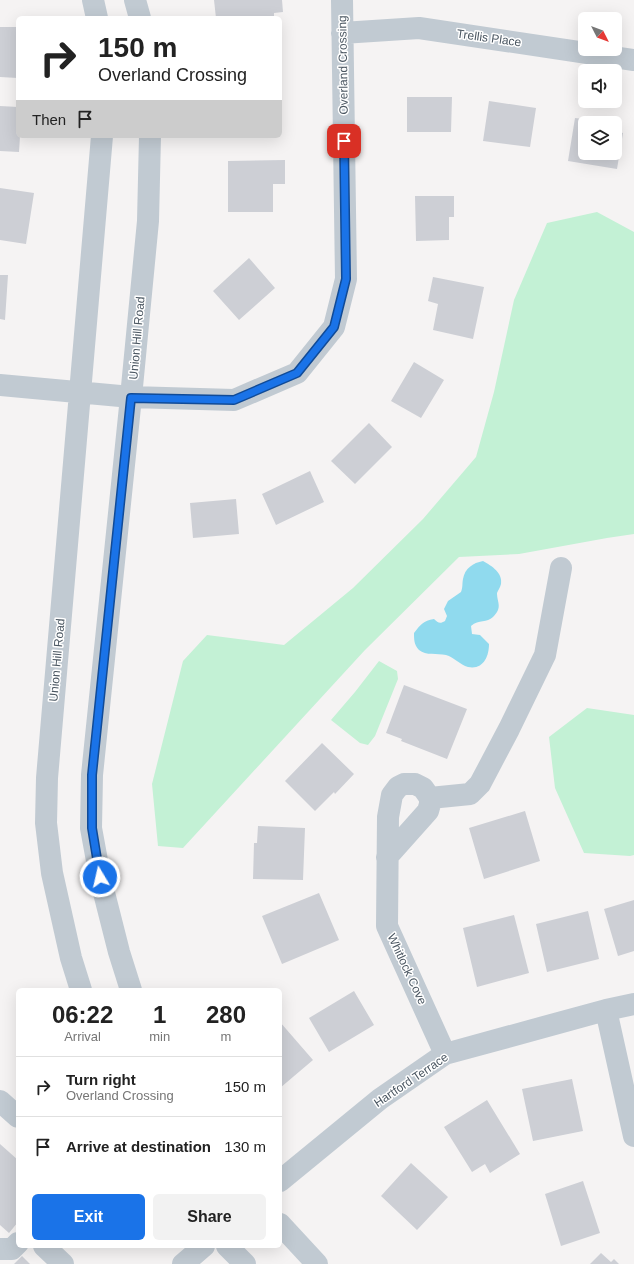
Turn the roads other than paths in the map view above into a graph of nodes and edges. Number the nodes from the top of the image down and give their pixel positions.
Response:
1 (93, 0) edge
2 (135, 0) edge
3 (342, 0) edge
4 (97, 16) edge
5 (139, 16) edge
6 (342, 33) junction
7 (634, 60) edge
8 (102, 138) edge
9 (150, 138) edge
10 (0, 385) edge
11 (80, 392) junction
12 (131, 398) junction
13 (560, 568) dead end
14 (430, 798) junction
15 (387, 857) junction
16 (80, 988) edge
17 (130, 988) edge
18 (634, 1004) edge
19 (606, 1010) junction
20 (445, 1054) junction
21 (0, 1101) edge
22 (16, 1115) edge
23 (634, 1136) edge
24 (282, 1180) edge
25 (282, 1226) edge
26 (16, 1245) edge
27 (46, 1248) edge
28 (202, 1248) edge
29 (229, 1248) edge
30 (0, 1249) edge
31 (63, 1264) edge
32 (183, 1264) edge
33 (245, 1264) edge
34 (317, 1264) edge

1 - 4 street
2 - 5 street
3 - 6 street, Overland Crossing
6 - 7 street, Trellis Place
6 - 12 street, Overland Crossing
8 - 11 street, Union Hill Road
9 - 12 street, Union Hill Road
10 - 11 street, Overland Crossing
11 - 12 street, Overland Crossing
11 - 16 street, Union Hill Road
12 - 17 street, Union Hill Road
13 - 14 street
14 - 15 street
14 - 15 street, Whitlock Cove
15 - 20 street, Whitlock Cove
18 - 19 street, Hartford Terrace
19 - 20 street, Hartford Terrace
19 - 23 street
20 - 24 street, Hartford Terrace
21 - 22 street
25 - 34 street
26 - 30 street
27 - 31 street
28 - 32 street
29 - 33 street

